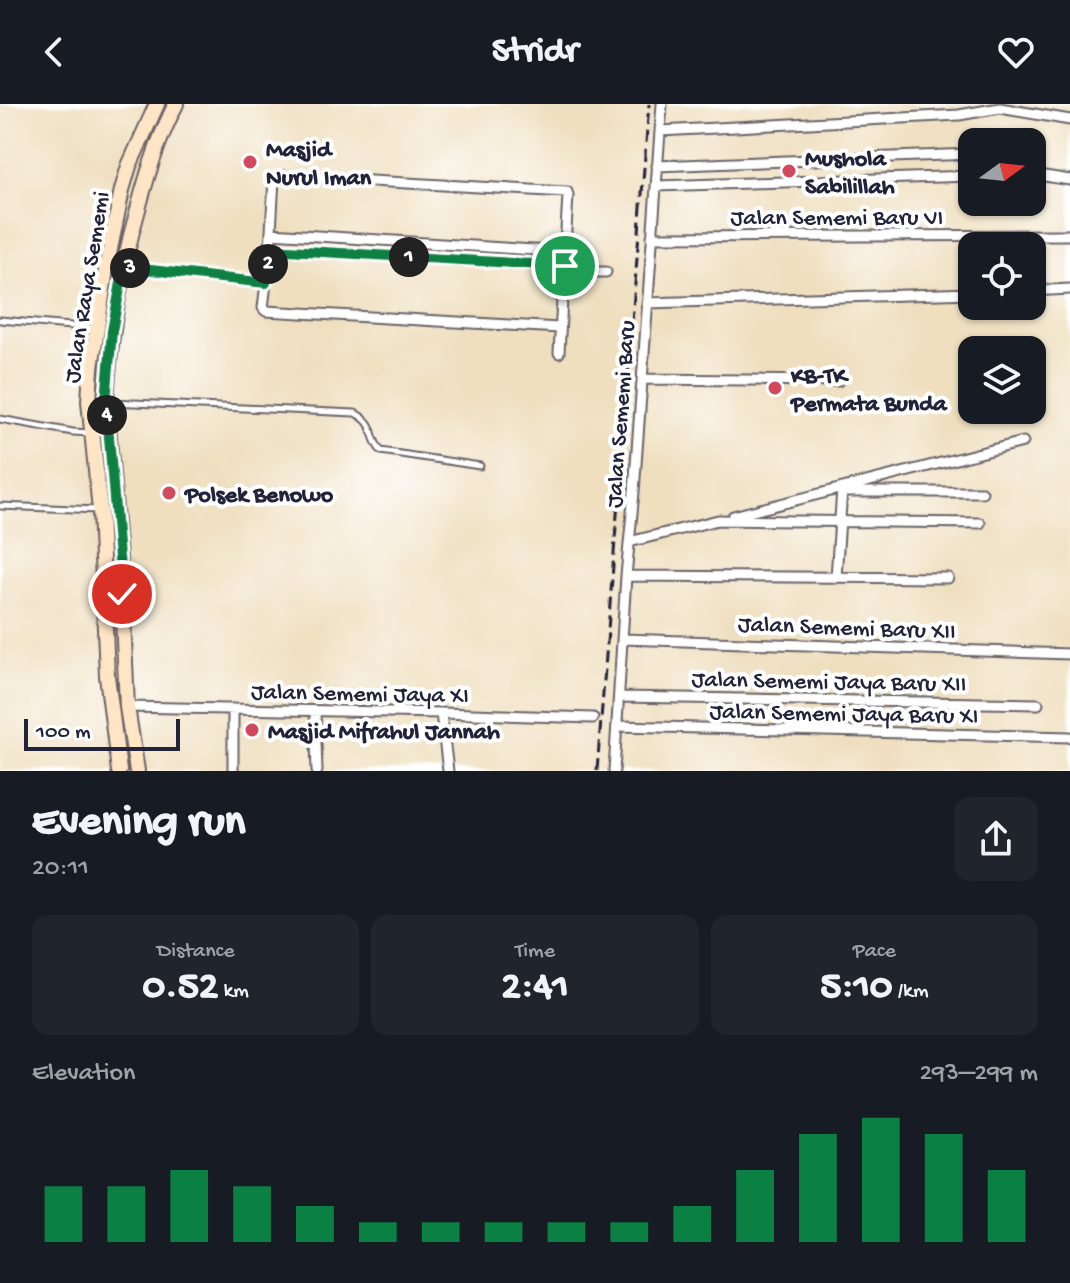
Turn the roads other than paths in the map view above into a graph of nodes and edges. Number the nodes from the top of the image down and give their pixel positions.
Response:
1 (157, 104) edge
2 (176, 104) edge
3 (662, 104) edge
4 (983, 107) edge
5 (1070, 120) edge
6 (660, 131) junction
7 (958, 155) edge
8 (657, 166) junction
9 (958, 176) edge
10 (1046, 176) edge
11 (1070, 180) edge
12 (656, 186) junction
13 (271, 233) junction
14 (1070, 235) edge
15 (652, 237) junction
16 (409, 242) junction
17 (270, 249) junction
18 (565, 252) junction
19 (409, 257) junction
20 (124, 267) junction
21 (564, 269) junction
22 (606, 272) dead end
23 (266, 283) junction
24 (1070, 289) edge
25 (1046, 290) edge
26 (958, 293) edge
27 (647, 303) junction
28 (0, 320) edge
29 (97, 328) junction
30 (560, 328) junction
31 (112, 331) junction
32 (559, 353) dead end
33 (642, 379) junction
34 (838, 381) dead end
35 (89, 401) junction
36 (106, 401) junction
37 (0, 419) edge
38 (91, 434) junction
39 (109, 434) junction
40 (1023, 442) dead end
41 (480, 466) dead end
42 (842, 491) junction
43 (982, 492) dead end
44 (0, 506) edge
45 (100, 510) junction
46 (718, 520) junction
47 (840, 522) junction
48 (980, 523) dead end
49 (629, 542) junction
50 (626, 576) junction
51 (836, 578) junction
52 (948, 578) dead end
53 (623, 639) junction
54 (1070, 654) edge
55 (619, 697) junction
56 (1038, 704) dead end
57 (127, 707) junction
58 (233, 709) junction
59 (315, 711) junction
60 (441, 713) junction
61 (593, 718) dead end
62 (617, 726) junction
63 (1070, 737) edge
64 (119, 771) edge
65 (137, 771) edge
66 (233, 771) edge
67 (317, 771) edge
68 (448, 771) edge
69 (614, 771) edge

1 - 29 main road, Jalan Raya Sememi
2 - 20 main road, Jalan Raya Sememi
3 - 6 street, Jalan Sememi Baru
4 - 5 street
4 - 6 street
6 - 8 street, Jalan Sememi Baru
7 - 8 street
8 - 12 street, Jalan Sememi Baru
9 - 12 street
10 - 11 street
12 - 15 street, Jalan Sememi Baru
13 - 16 street
13 - 17 street
13 - 18 street
14 - 15 street, Jalan Sememi Baru VI
15 - 27 street, Jalan Sememi Baru
16 - 18 street
16 - 19 street
17 - 19 street
17 - 23 street
18 - 21 street
19 - 21 street
20 - 23 street
20 - 31 main road, Jalan Raya Sememi
21 - 22 street
21 - 30 street
23 - 30 street
24 - 25 street
26 - 27 street
27 - 33 street, Jalan Sememi Baru
28 - 29 lane
29 - 31 main road
29 - 35 main road, Jalan Raya Sememi
30 - 32 street
31 - 36 main road, Jalan Raya Sememi
33 - 34 street
33 - 49 street, Jalan Sememi Baru
35 - 36 lane
35 - 38 main road, Jalan Raya Sememi
36 - 39 main road, Jalan Raya Sememi
36 - 41 lane
37 - 38 lane
38 - 39 lane
38 - 45 main road, Jalan Raya Sememi
39 - 57 main road, Jalan Raya Sememi
40 - 42 street
42 - 43 street
42 - 46 street
42 - 47 street
44 - 45 lane
45 - 64 main road, Jalan Raya Sememi
46 - 47 street
46 - 49 street
47 - 48 street
47 - 51 street
49 - 50 street, Jalan Sememi Baru
50 - 51 street
50 - 53 street, Jalan Sememi Baru
51 - 52 street
53 - 54 street, Jalan Sememi Baru XII
53 - 55 street, Jalan Sememi Baru
55 - 56 street, Jalan Sememi Jaya Baru XII
55 - 62 street, Jalan Sememi Baru
57 - 58 street, Jalan Sememi Jaya XI
57 - 65 main road, Jalan Raya Sememi
58 - 59 street, Jalan Sememi Jaya XI
58 - 66 street
59 - 60 street, Jalan Sememi Jaya XI
59 - 67 street
60 - 61 street, Jalan Sememi Jaya XI
60 - 68 street
62 - 63 street, Jalan Sememi Jaya Baru XI
62 - 69 street, Jalan Sememi Baru

